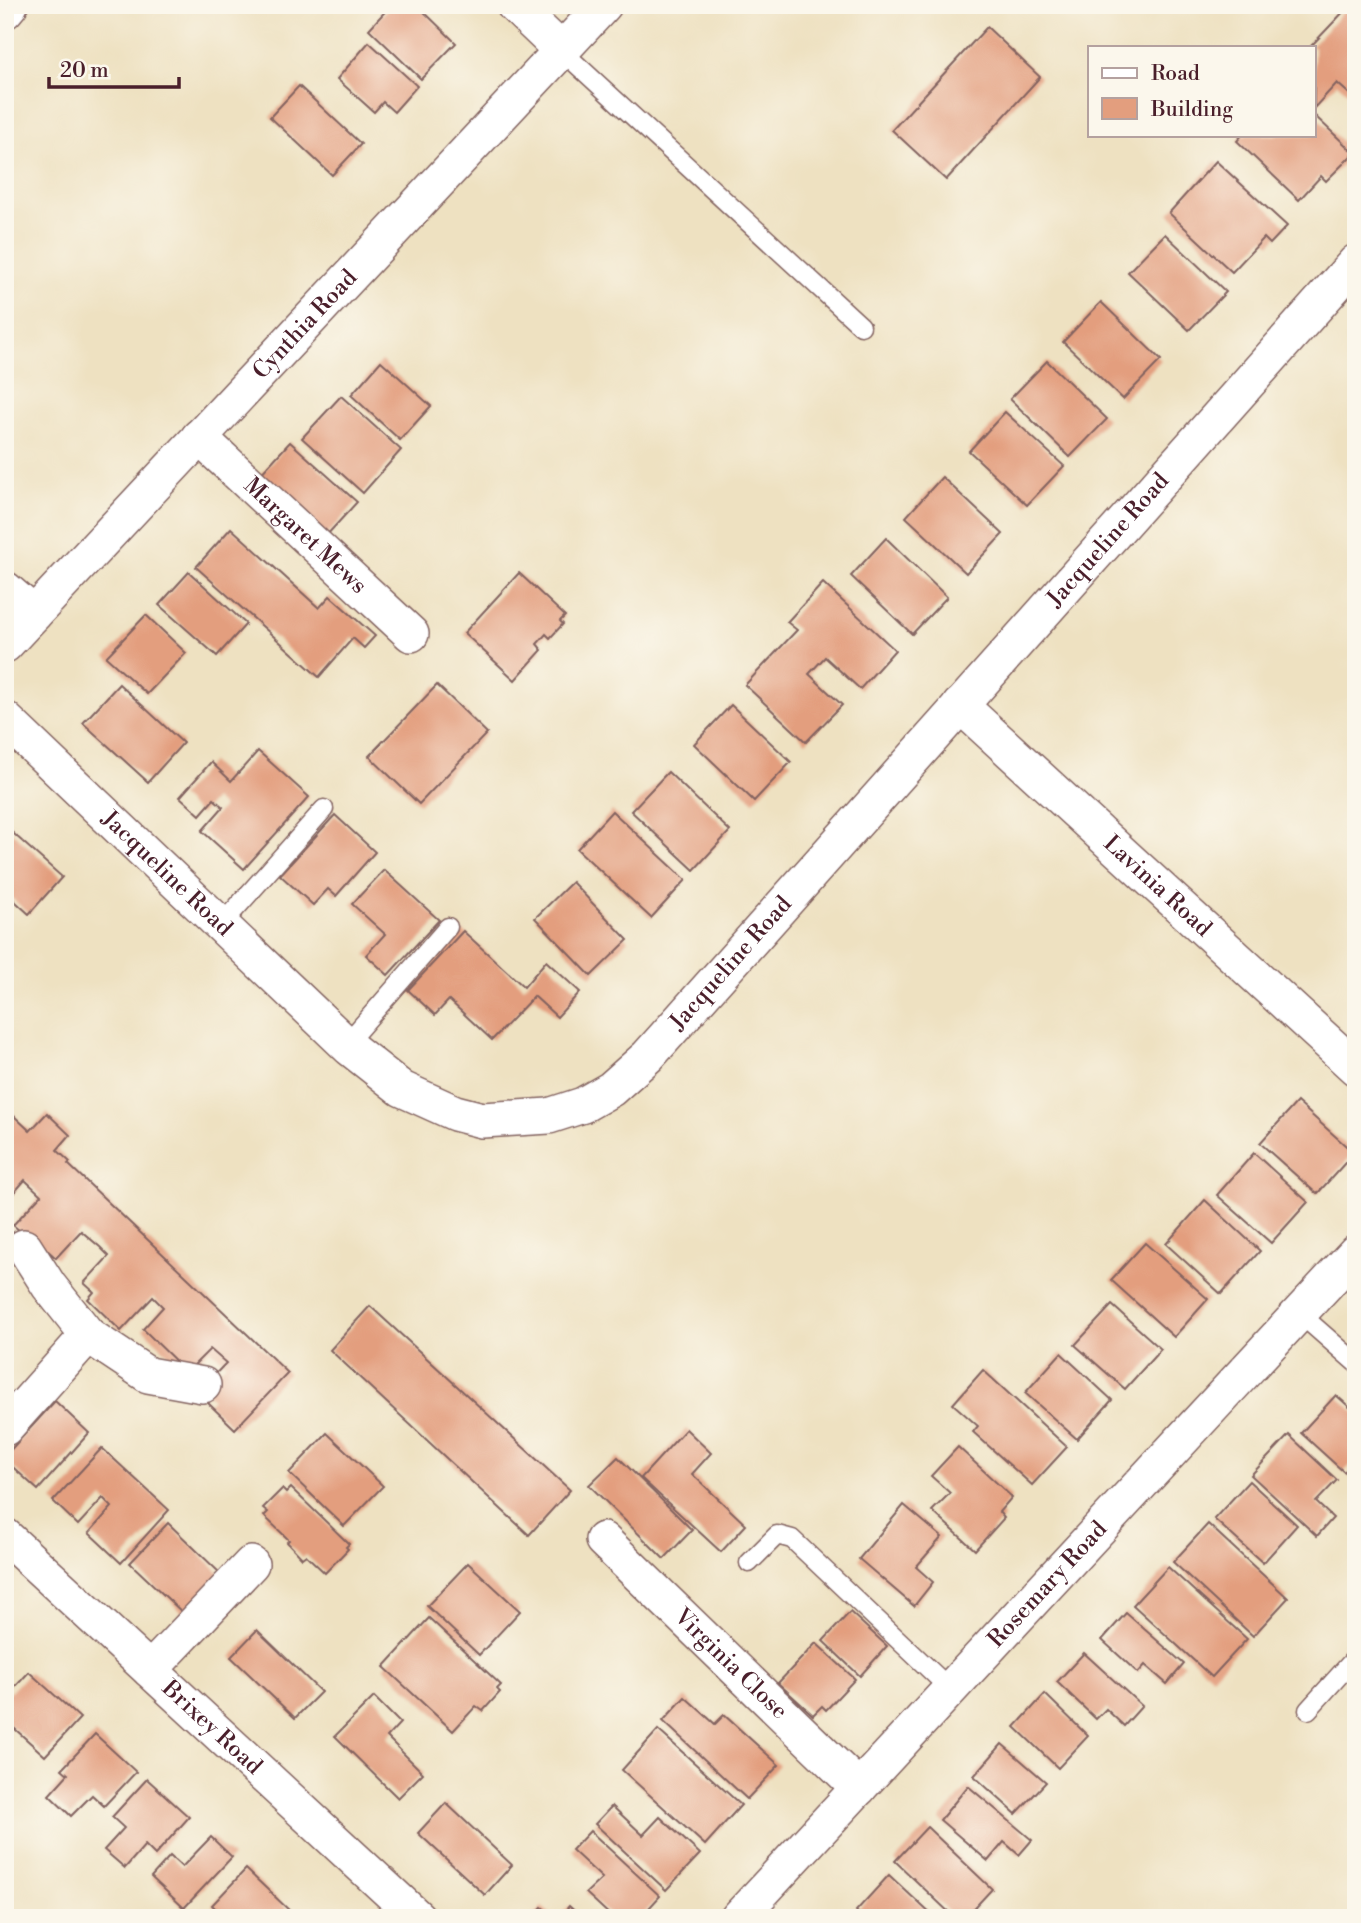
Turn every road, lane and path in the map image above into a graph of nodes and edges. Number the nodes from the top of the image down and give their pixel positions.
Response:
1 (10, 5) edge
2 (514, 5) edge
3 (604, 5) edge
4 (5, 11) edge
5 (562, 51) junction
6 (1356, 262) edge
7 (861, 326) dead end
8 (200, 437) junction
9 (5, 589) edge
10 (34, 614) junction
11 (411, 634) dead end
12 (5, 645) edge
13 (960, 705) junction
14 (5, 719) edge
15 (324, 809) dead end
16 (221, 925) junction
17 (448, 927) dead end
18 (346, 1044) junction
19 (1356, 1068) edge
20 (24, 1247) dead end
21 (1356, 1252) edge
22 (1299, 1312) junction
23 (88, 1335) junction
24 (1356, 1363) edge
25 (204, 1385) dead end
26 (5, 1428) edge
27 (5, 1536) edge
28 (603, 1540) dead end
29 (749, 1563) dead end
30 (251, 1564) dead end
31 (1356, 1657) edge
32 (150, 1670) junction
33 (950, 1689) junction
34 (1308, 1710) dead end
35 (859, 1788) junction
36 (418, 1918) edge
37 (738, 1918) edge

1 - 4 street
2 - 5 street
3 - 5 street, Cynthia Road
5 - 7 lane
5 - 8 street, Cynthia Road
6 - 13 street, Jacqueline Road
8 - 10 street, Cynthia Road
8 - 11 street, Margaret Mews
9 - 10 street
10 - 12 street, Cynthia Road
13 - 18 street, Jacqueline Road
13 - 19 street, Lavinia Road
14 - 16 street, Jacqueline Road
15 - 16 lane
16 - 18 street, Jacqueline Road
17 - 18 lane
20 - 23 street
21 - 22 street, Rosemary Road
22 - 24 lane
22 - 33 street, Rosemary Road
23 - 25 street
23 - 26 street
27 - 32 street, Brixey Road
28 - 35 street, Virginia Close
29 - 33 lane
30 - 32 street
31 - 34 lane
32 - 36 street, Brixey Road
33 - 35 street, Rosemary Road
35 - 37 street, Rosemary Road

